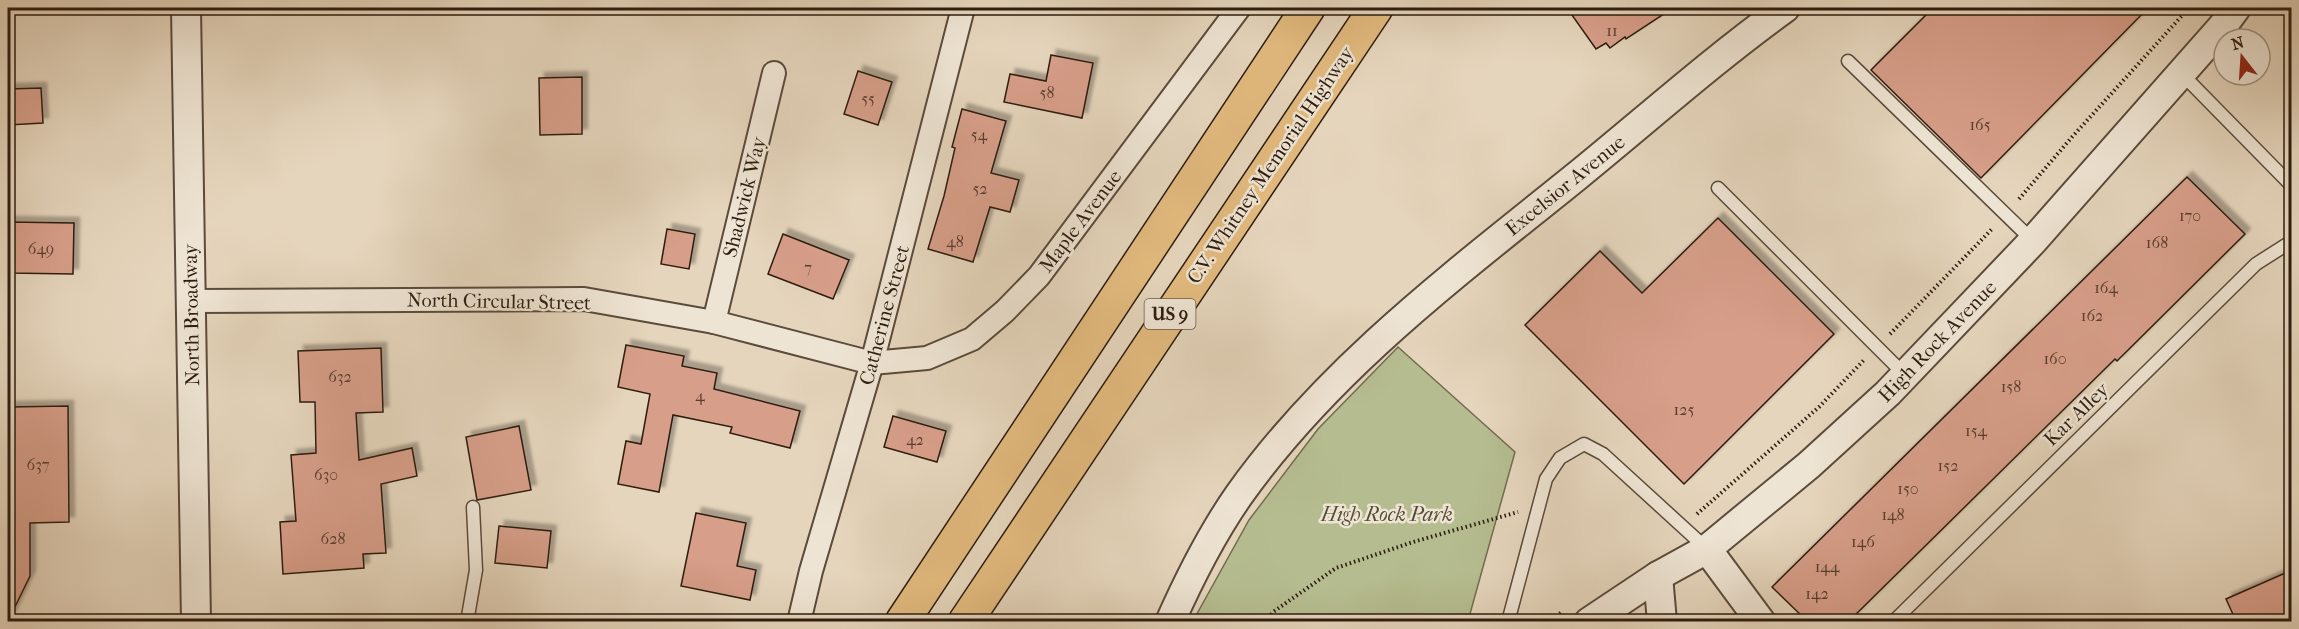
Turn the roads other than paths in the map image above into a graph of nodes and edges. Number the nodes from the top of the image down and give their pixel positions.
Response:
1 (186, 8) edge
2 (963, 8) edge
3 (1239, 8) edge
4 (1308, 8) edge
5 (1376, 8) edge
6 (1785, 8) edge
7 (2236, 8) edge
8 (1848, 61) dead end
9 (2181, 72) junction
10 (774, 73) dead end
11 (2292, 186) edge
12 (1718, 188) dead end
13 (2033, 241) junction
14 (2292, 241) edge
15 (190, 302) junction
16 (714, 322) junction
17 (872, 363) junction
18 (1905, 375) junction
19 (473, 507) dead end
20 (1707, 549) junction
21 (1658, 576) junction
22 (196, 621) edge
23 (466, 621) edge
24 (799, 621) edge
25 (902, 621) edge
26 (965, 621) edge
27 (1170, 621) edge
28 (1508, 621) edge
29 (1589, 621) edge
30 (1662, 621) edge
31 (1761, 621) edge
32 (1893, 621) edge

1 - 15 street, North Broadway
2 - 17 street, Catherine Street
3 - 17 street, Maple Avenue
4 - 25 highway, US 9
5 - 26 highway, C.V. Whitney Memorial Highway / US 9
6 - 27 street, Excelsior Avenue
7 - 9 street, High Rock Avenue
8 - 13 lane
9 - 11 lane
9 - 13 street, High Rock Avenue
10 - 16 street, Shadwick Way
12 - 18 lane
13 - 18 street, High Rock Avenue
14 - 32 lane, Kar Alley
15 - 16 street, North Circular Street
15 - 22 street, North Broadway
16 - 17 street, North Circular Street
17 - 24 street, Catherine Street
18 - 20 street, High Rock Avenue
19 - 23 lane
20 - 21 street, High Rock Avenue
20 - 28 lane
20 - 31 street
21 - 29 street, High Rock Avenue
21 - 30 street

